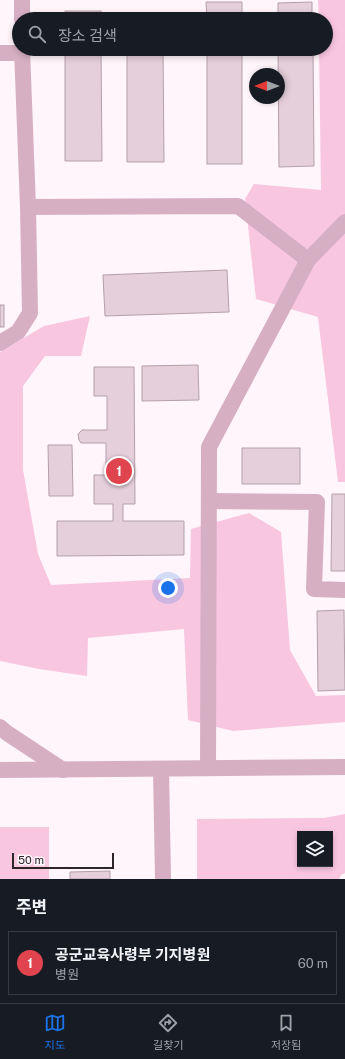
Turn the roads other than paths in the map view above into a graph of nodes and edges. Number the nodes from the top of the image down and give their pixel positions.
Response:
1 (22, 0) edge
2 (22, 12) edge
3 (12, 52) edge
4 (0, 53) edge
5 (22, 56) edge
6 (28, 207) junction
7 (345, 222) edge
8 (308, 260) junction
9 (0, 343) edge
10 (209, 501) junction
11 (345, 590) edge
12 (0, 727) edge
13 (345, 766) edge
14 (208, 768) junction
15 (161, 769) junction
16 (0, 770) edge
17 (63, 770) junction
18 (163, 879) edge

1 - 2 lane
3 - 4 lane
5 - 6 lane
6 - 8 lane
6 - 9 lane
7 - 8 lane
8 - 10 lane
10 - 11 lane
10 - 14 lane
12 - 17 lane
13 - 14 lane
14 - 15 lane
15 - 17 lane
15 - 18 lane
16 - 17 lane

